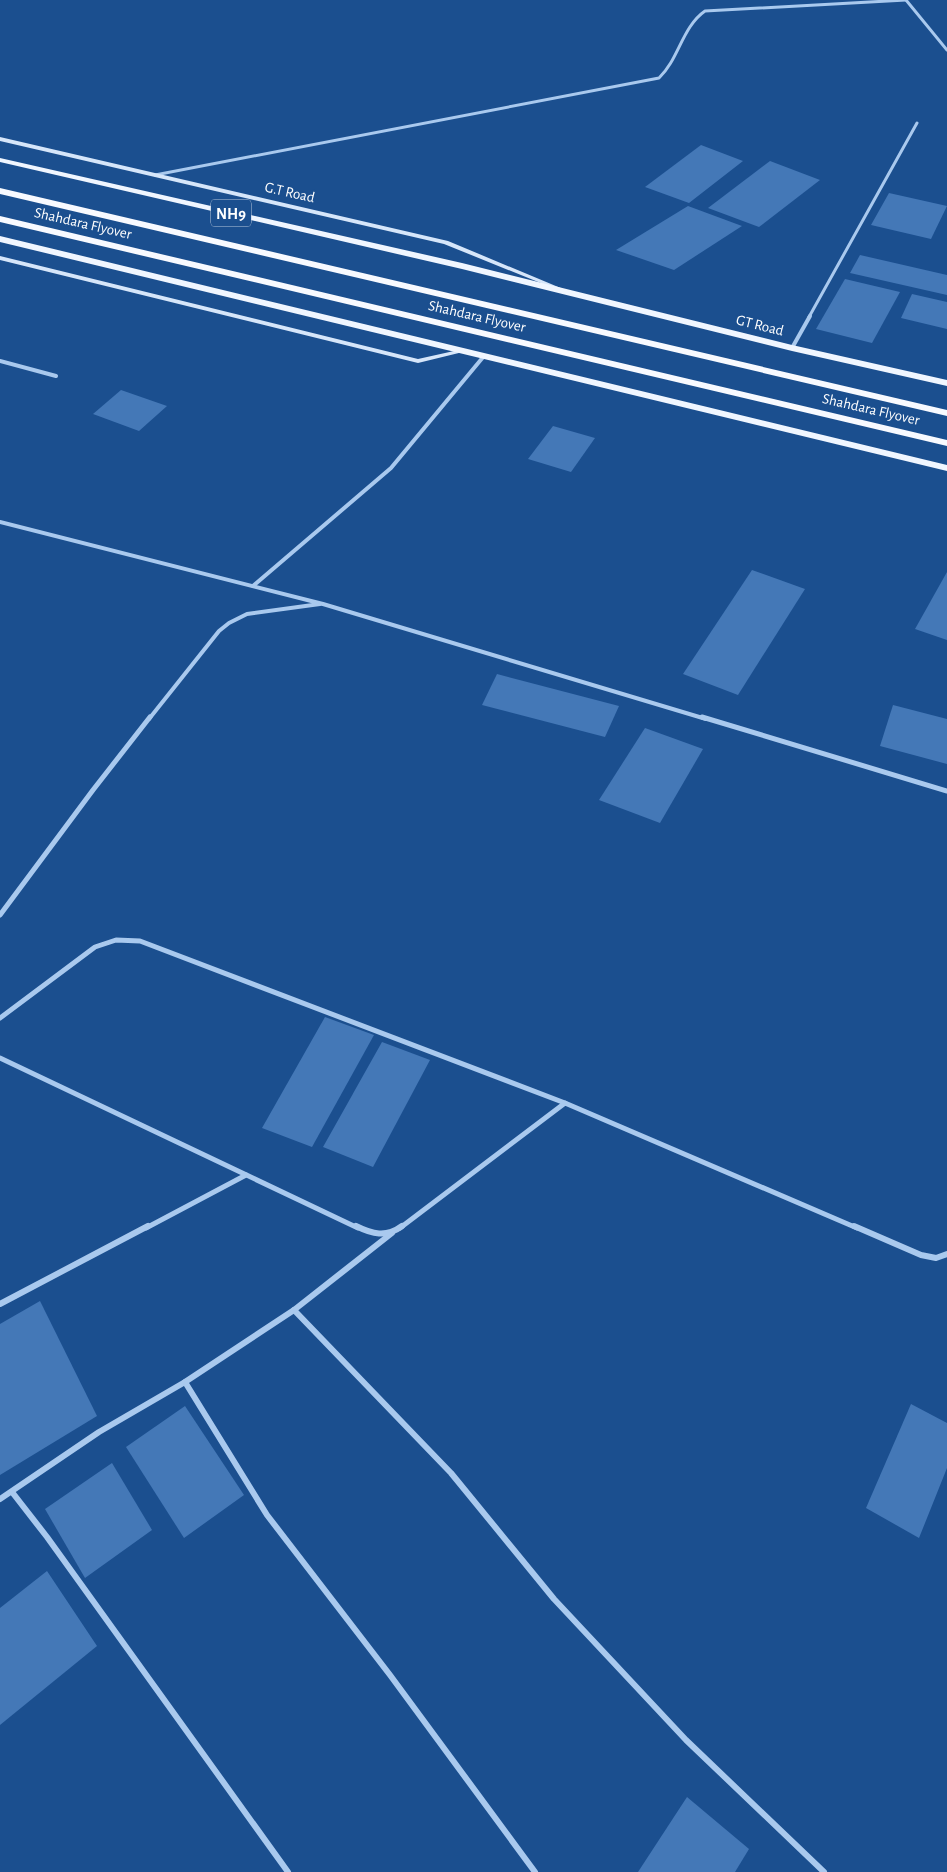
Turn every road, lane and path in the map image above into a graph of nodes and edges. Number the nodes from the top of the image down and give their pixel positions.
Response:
1 (906, 0) edge
2 (947, 50) edge
3 (917, 122) dead end
4 (0, 139) edge
5 (0, 160) edge
6 (155, 176) junction
7 (0, 191) edge
8 (0, 218) edge
9 (0, 239) edge
10 (0, 258) edge
11 (567, 292) junction
12 (792, 348) junction
13 (463, 351) junction
14 (484, 356) junction
15 (0, 361) edge
16 (56, 376) dead end
17 (947, 383) edge
18 (947, 413) edge
19 (947, 442) edge
20 (947, 468) edge
21 (0, 522) edge
22 (253, 586) junction
23 (322, 604) junction
24 (947, 791) edge
25 (0, 915) edge
26 (0, 1018) edge
27 (0, 1058) edge
28 (565, 1103) junction
29 (246, 1175) junction
30 (397, 1230) junction
31 (947, 1254) edge
32 (0, 1304) edge
33 (294, 1310) junction
34 (186, 1382) junction
35 (12, 1492) junction
36 (0, 1499) edge
37 (288, 1872) edge
38 (535, 1872) edge
39 (824, 1872) edge

1 - 2 street
1 - 6 street
3 - 12 street
4 - 6 main road, G.T Road
5 - 11 main road, NH9
6 - 11 main road, G.T Road
7 - 18 highway, Shahdara Flyover
8 - 19 highway, Shahdara Flyover
9 - 13 main road, Shahdara Flyover
10 - 13 main road
11 - 12 main road, GT Road
12 - 17 main road, GT Road
13 - 14 main road, Shahdara Flyover
14 - 20 main road, Shahdara Flyover
14 - 22 street
15 - 16 street
21 - 22 street
22 - 23 street
23 - 24 street
23 - 25 street
26 - 28 street
27 - 29 street
28 - 30 street
28 - 31 street
29 - 30 street
29 - 32 street
30 - 33 street
33 - 34 street
33 - 39 street
34 - 35 street
34 - 38 street
35 - 36 street
35 - 37 street

